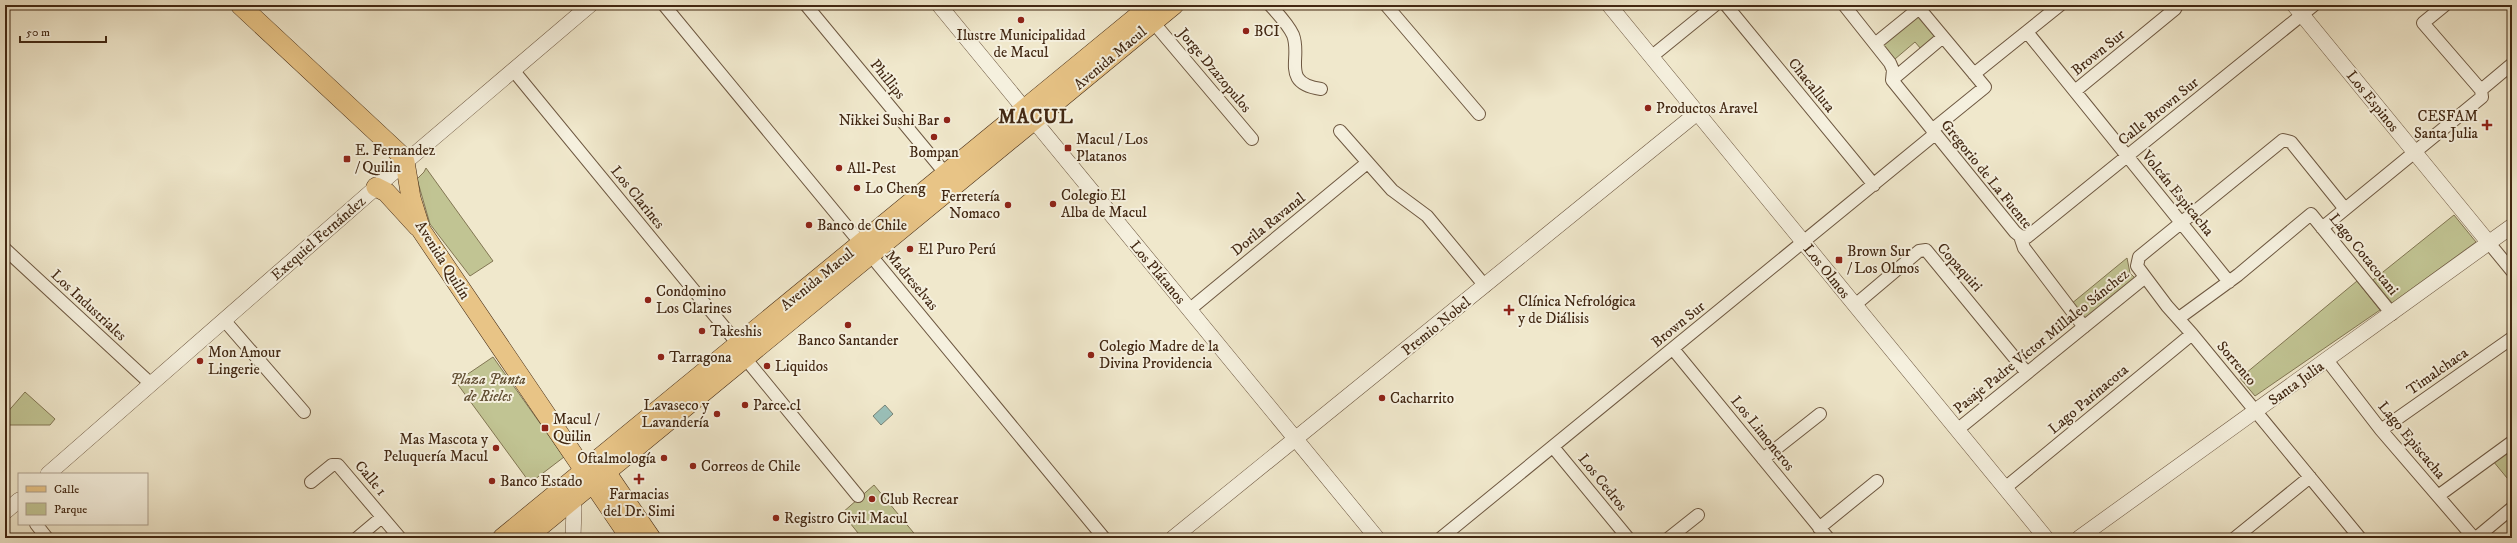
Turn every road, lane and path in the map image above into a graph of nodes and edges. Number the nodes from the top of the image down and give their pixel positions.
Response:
1 (240, 5) edge
2 (590, 5) edge
3 (664, 5) edge
4 (806, 5) edge
5 (939, 5) edge
6 (1174, 5) edge
7 (1270, 5) edge
8 (1386, 5) edge
9 (1609, 5) edge
10 (1715, 5) edge
11 (1726, 5) edge
12 (1844, 5) edge
13 (2060, 5) edge
14 (2177, 5) edge
15 (2445, 5) edge
16 (1921, 7) edge
17 (2303, 8) edge
18 (1152, 13) edge
19 (2027, 32) junction
20 (1943, 37) junction
21 (1875, 44) junction
22 (1651, 57) junction
23 (2512, 64) edge
24 (513, 70) junction
25 (1974, 74) junction
26 (1892, 80) junction
27 (1321, 89) dead end
28 (2480, 90) junction
29 (2075, 91) junction
30 (1697, 113) junction
31 (1479, 114) dead end
32 (1028, 115) junction
33 (1340, 131) dead end
34 (1933, 132) junction
35 (1252, 139) dead end
36 (2286, 139) joint
37 (2415, 152) junction
38 (2128, 157) junction
39 (405, 162) junction
40 (1367, 163) junction
41 (945, 174) junction
42 (1874, 185) junction
43 (376, 187) junction
44 (2345, 209) junction
45 (2181, 223) junction
46 (2512, 226) edge
47 (2322, 228) junction
48 (421, 230) junction
49 (2020, 236) junction
50 (1804, 243) junction
51 (2489, 243) junction
52 (5, 249) edge
53 (865, 249) junction
54 (2137, 263) joint
55 (2512, 271) edge
56 (2144, 278) junction
57 (2229, 282) junction
58 (1485, 286) junction
59 (1855, 305) junction
60 (1189, 310) junction
61 (2392, 314) junction
62 (2179, 318) junction
63 (224, 320) junction
64 (2084, 327) junction
65 (2192, 334) junction
66 (2512, 338) edge
67 (1673, 349) junction
68 (742, 351) junction
69 (2327, 360) junction
70 (2027, 373) junction
71 (151, 384) junction
72 (2257, 411) junction
73 (304, 412) dead end
74 (1820, 414) dead end
75 (1958, 430) junction
76 (2381, 430) junction
77 (1295, 439) junction
78 (2512, 442) edge
79 (1553, 447) junction
80 (1763, 459) junction
81 (49, 473) edge
82 (594, 475) junction
83 (2310, 477) junction
84 (1877, 480) dead end
85 (311, 482) dead end
86 (2005, 488) junction
87 (570, 491) junction
88 (858, 496) dead end
89 (2438, 496) junction
90 (18, 502) edge
91 (2512, 508) edge
92 (5, 512) edge
93 (1698, 515) dead end
94 (382, 517) junction
95 (37, 525) edge
96 (1819, 528) junction
97 (2358, 537) edge
98 (47, 538) edge
99 (357, 538) edge
100 (400, 538) edge
101 (502, 538) edge
102 (526, 538) edge
103 (573, 538) edge
104 (630, 538) edge
105 (651, 538) edge
106 (1104, 538) edge
107 (1174, 538) edge
108 (1377, 538) edge
109 (1440, 538) edge
110 (1628, 538) edge
111 (1670, 538) edge
112 (1828, 538) edge
113 (2046, 538) edge
114 (2079, 538) edge
115 (2235, 538) edge
116 (2475, 538) edge

1 - 39 main road
2 - 24 street, Exequiel Fernández
3 - 53 street, Madreselvas
4 - 41 street, Phillips
5 - 32 street, Los Plátanos
6 - 18 main road, Avenida Macul
7 - 27 street
8 - 31 street
9 - 22 street, Los Olmos
10 - 22 street
11 - 42 street, Chacalluta
12 - 21 street, Gregorio de La Fuente
13 - 19 street
14 - 29 street, Brown Sur
15 - 28 street
16 - 20 street
16 - 21 street
17 - 37 street, Los Espinos
17 - 38 street, Calle Brown Sur
18 - 32 main road, Avenida Macul
18 - 35 street, Jorge Dzazopulos
19 - 25 street
19 - 29 street, Volcán Espicacha
20 - 25 street
20 - 26 street
21 - 26 street, Gregorio de La Fuente
22 - 30 street, Los Olmos
23 - 28 street
24 - 39 street, Exequiel Fernández
24 - 68 street, Los Clarines
25 - 34 street, Brown Sur
26 - 34 street, Gregorio de La Fuente
28 - 37 street
29 - 38 street, Volcán Espicacha
30 - 50 street, Los Olmos
30 - 58 street, Premio Nobel
32 - 41 main road, Avenida Macul
32 - 53 main road, Avenida Macul
32 - 60 street, Los Plátanos
33 - 40 street
34 - 42 street, Brown Sur
34 - 49 street, Gregorio de La Fuente
36 - 44 street, Lago Cotacotani
36 - 45 street, Pasaje Padre Víctor Millaleo Sánchez
37 - 44 street
37 - 51 street, Los Espinos
38 - 45 street, Volcán Espicacha
38 - 49 street, Calle Brown Sur
39 - 43 street, Exequiel Fernández
39 - 48 main road, Avenida Quilín
40 - 58 street
40 - 60 street, Dorila Ravanal
41 - 53 main road, Avenida Macul
42 - 50 street, Brown Sur
43 - 48 main road
43 - 63 street, Exequiel Fernández
44 - 47 street
45 - 54 street, Pasaje Padre Víctor Millaleo Sánchez
45 - 57 street, Volcán Espicacha
46 - 51 street, Santa Julia
47 - 57 street, Lago Cotacotani
47 - 61 street, Lago Cotacotani
48 - 82 main road, Avenida Quilín
49 - 64 street, Gregorio de La Fuente
50 - 59 street, Los Olmos
50 - 67 street, Brown Sur
51 - 55 street, Los Espinos
51 - 61 street, Santa Julia
52 - 71 street, Los Industriales
53 - 68 main road, Avenida Macul
53 - 106 street, Madreselvas
54 - 56 street, Sorrento
56 - 62 street, Sorrento
56 - 64 street, Pasaje Padre Víctor Millaleo Sánchez
57 - 62 street
58 - 77 street, Premio Nobel
59 - 70 street, Copaquiri
59 - 75 street, Los Olmos
60 - 77 street, Los Plátanos
61 - 69 street, Santa Julia
62 - 65 street, Sorrento
63 - 71 street, Exequiel Fernández
63 - 73 street
64 - 70 street, Pasaje Padre Víctor Millaleo Sánchez
65 - 72 street, Sorrento
65 - 86 street, Lago Parinacota
66 - 76 street, Timalchaca
67 - 79 street, Brown Sur
67 - 80 street, Los Limoneros
68 - 82 main road, Avenida Macul
68 - 88 street, Los Clarines
69 - 72 street, Santa Julia
69 - 76 street, Lago Episcacha
70 - 75 street, Pasaje Padre Víctor Millaleo Sánchez
71 - 81 street, Exequiel Fernández
72 - 83 street, Sorrento
72 - 114 street, Santa Julia
74 - 80 street
75 - 86 street, Los Olmos
76 - 89 street, Lago Episcacha
77 - 107 street, Premio Nobel
77 - 108 street, Los Plátanos
78 - 89 street
79 - 109 street, Brown Sur
79 - 110 street, Los Cedros
80 - 96 street, Los Limoneros
82 - 87 main road, Avenida Macul
82 - 104 main road, Avenida Quilín
82 - 105 main road, Avenida Quilín
83 - 97 street, Sorrento
83 - 115 street
84 - 96 street
85 - 94 street, Calle 1
86 - 113 street, Los Olmos
87 - 101 main road, Avenida Macul
87 - 102 main road, Avenida Macul
87 - 103 street
89 - 116 street, Lago Episcacha
90 - 92 street
91 - 116 street
93 - 111 street
94 - 99 street
94 - 100 street, Calle 1
95 - 98 street
96 - 112 street, Los Limoneros

